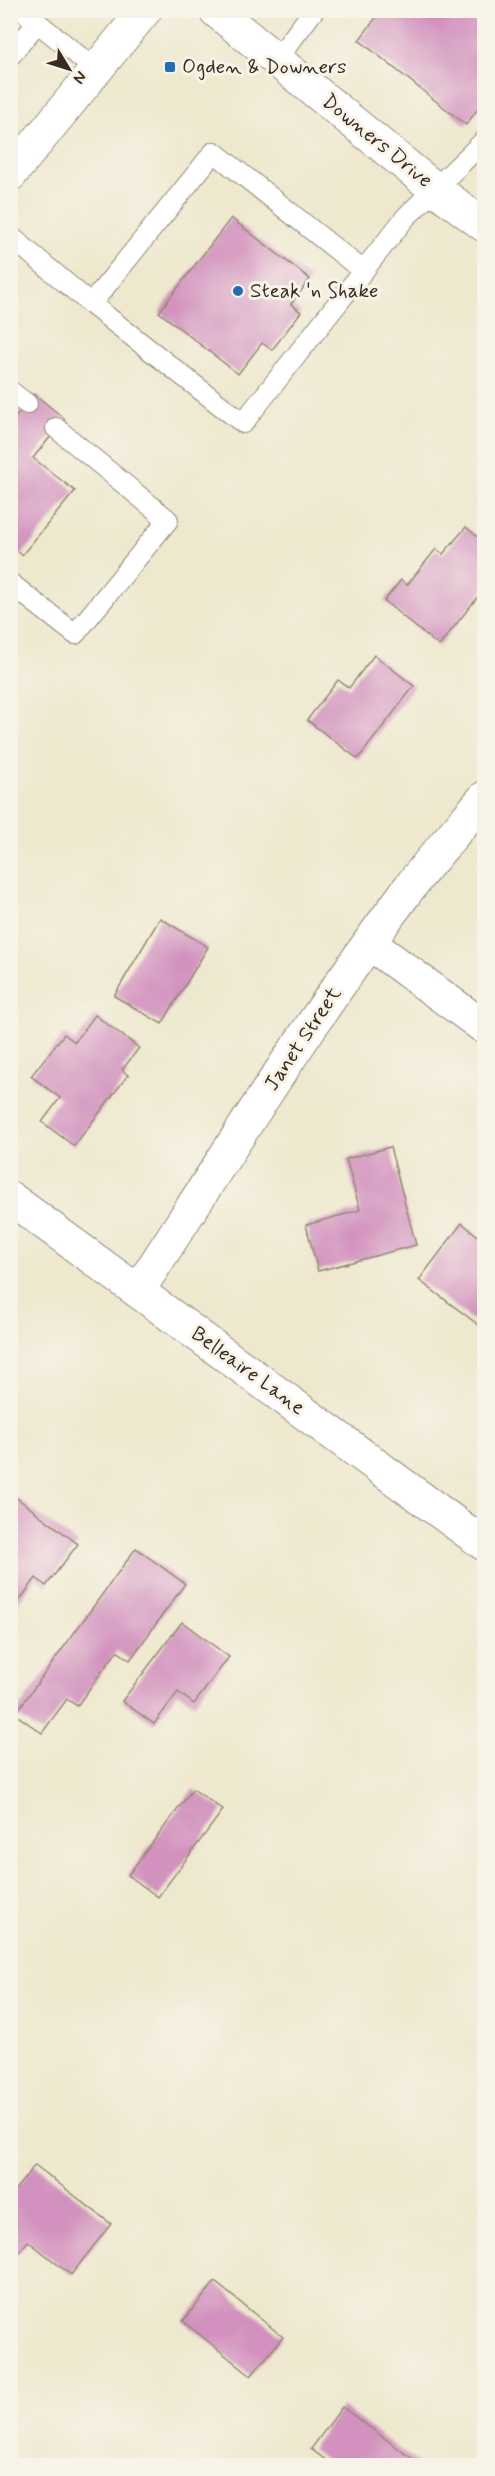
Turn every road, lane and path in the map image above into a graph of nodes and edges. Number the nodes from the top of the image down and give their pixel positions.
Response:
1 (145, 10) edge
2 (215, 10) edge
3 (314, 10) edge
4 (29, 17) edge
5 (10, 56) edge
6 (277, 59) junction
7 (96, 70) junction
8 (484, 141) edge
9 (10, 175) edge
10 (434, 188) junction
11 (484, 225) edge
12 (10, 236) edge
13 (362, 270) junction
14 (91, 303) junction
15 (10, 391) edge
16 (27, 404) dead end
17 (57, 428) dead end
18 (10, 583) edge
19 (484, 798) edge
20 (369, 943) junction
21 (484, 1027) edge
22 (10, 1198) edge
23 (138, 1291) junction
24 (484, 1544) edge

1 - 7 street
2 - 6 street, Downers Drive
3 - 6 lane
4 - 5 lane
4 - 7 lane
6 - 10 street, Downers Drive
7 - 9 street
8 - 10 lane
10 - 11 street, Downers Drive
10 - 13 lane
12 - 14 lane
13 - 14 lane
13 - 14 lane
15 - 16 lane
17 - 18 lane
19 - 20 street, Janet Street
20 - 21 street
20 - 23 street, Janet Street
22 - 23 street, Belleaire Lane
23 - 24 street, Belleaire Lane

